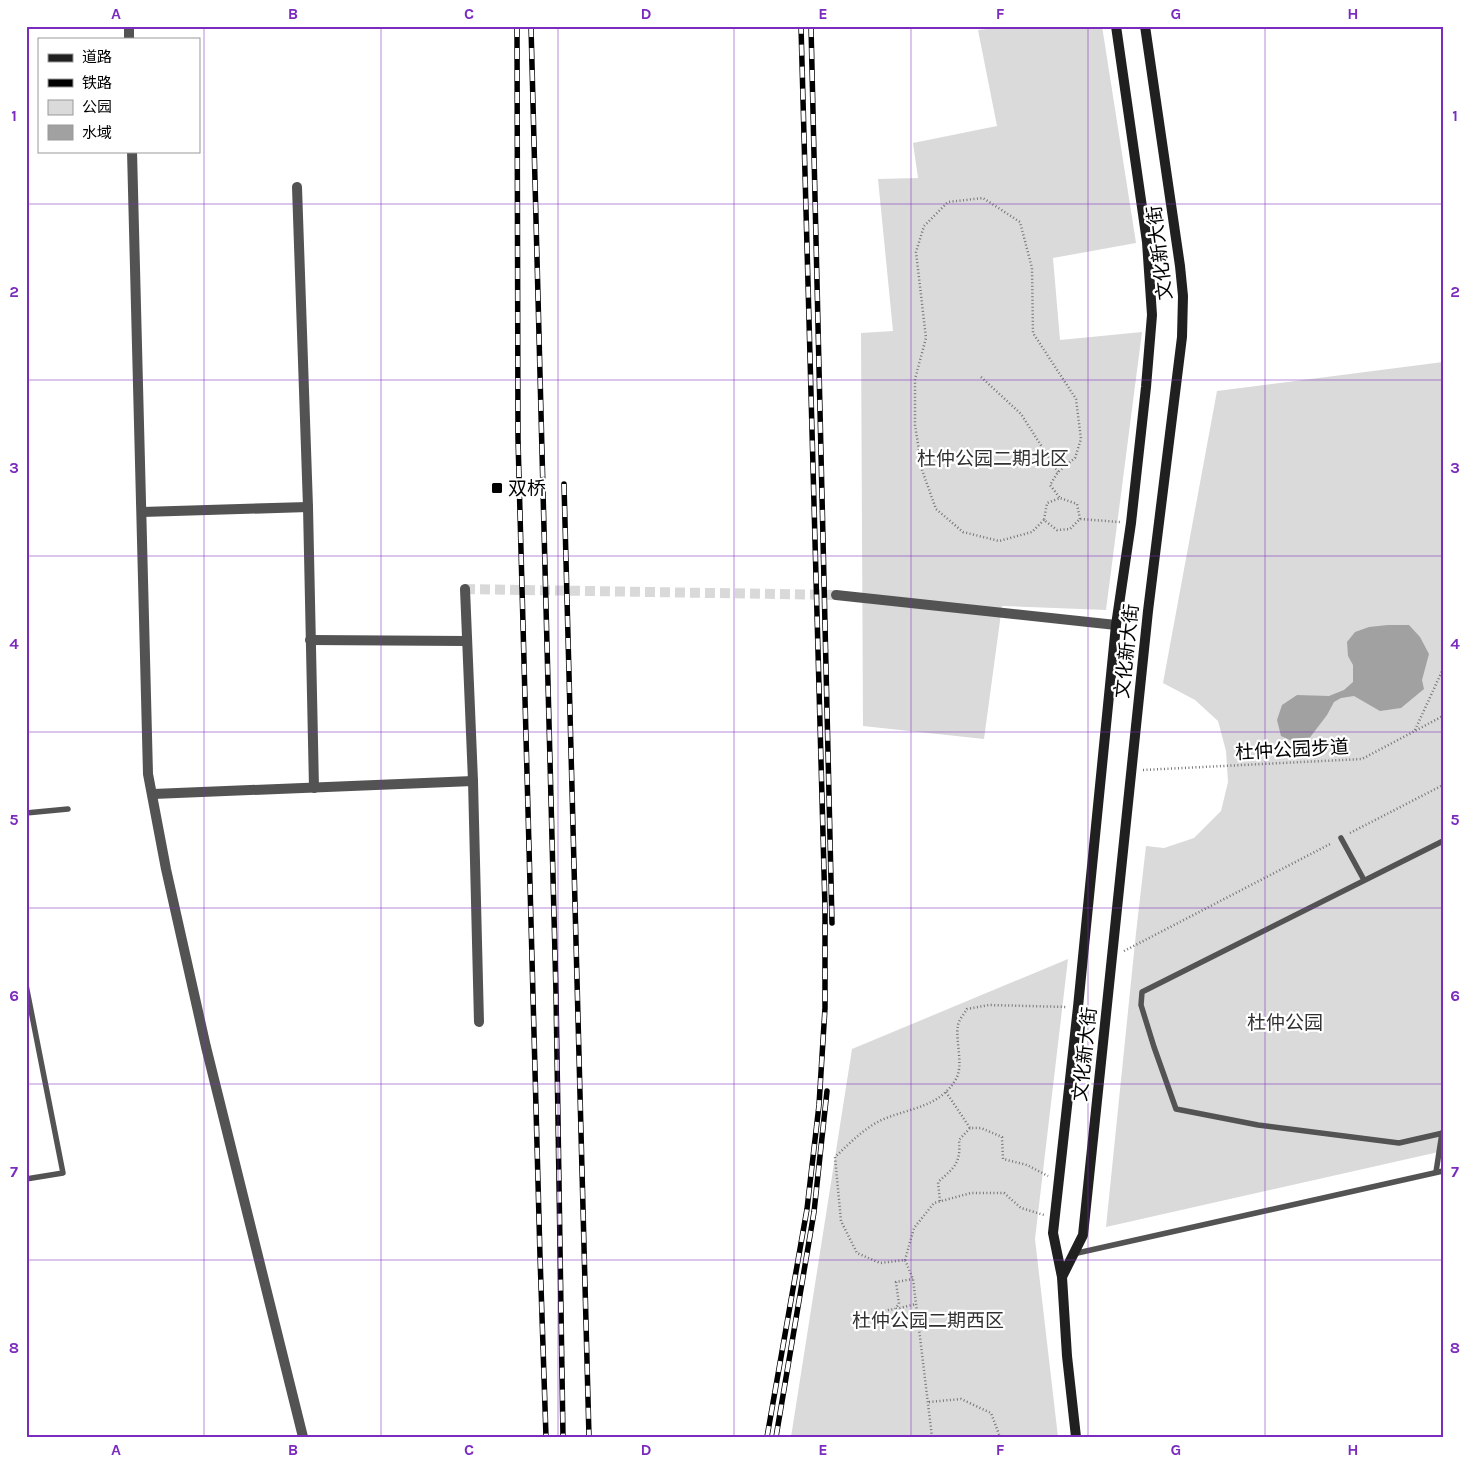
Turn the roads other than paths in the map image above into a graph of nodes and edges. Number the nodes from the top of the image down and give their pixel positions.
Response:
1 (1116, 26) edge
2 (1144, 26) edge
3 (132, 152) edge
4 (297, 187) dead end
5 (308, 507) junction
6 (142, 512) junction
7 (465, 589) dead end
8 (836, 594) tunnel mouth
9 (1116, 625) junction
10 (310, 640) junction
11 (466, 641) junction
12 (473, 781) junction
13 (314, 788) junction
14 (153, 794) junction
15 (68, 809) dead end
16 (26, 813) edge
17 (1341, 838) road end
18 (1443, 841) edge
19 (1364, 880) junction
20 (26, 985) edge
21 (479, 1022) dead end
22 (1442, 1133) edge
23 (1440, 1171) edge
24 (26, 1179) edge
25 (1073, 1254) junction
26 (1062, 1277) junction
27 (302, 1437) edge
28 (1076, 1437) edge

1 - 9 street, 文化新大街
2 - 25 street, 文化新大街
3 - 6 street
4 - 5 street
5 - 6 street
5 - 10 street
6 - 14 street
7 - 11 street
8 - 9 street
9 - 26 street, 文化新大街
10 - 11 street
10 - 13 street
11 - 12 street
12 - 13 street
12 - 21 street
13 - 14 street
14 - 27 street
15 - 16 lane
17 - 19 lane
18 - 19 lane
19 - 22 lane
20 - 24 lane
22 - 23 lane
23 - 25 lane
25 - 26 street, 文化新大街
26 - 28 street, 文化新大街

